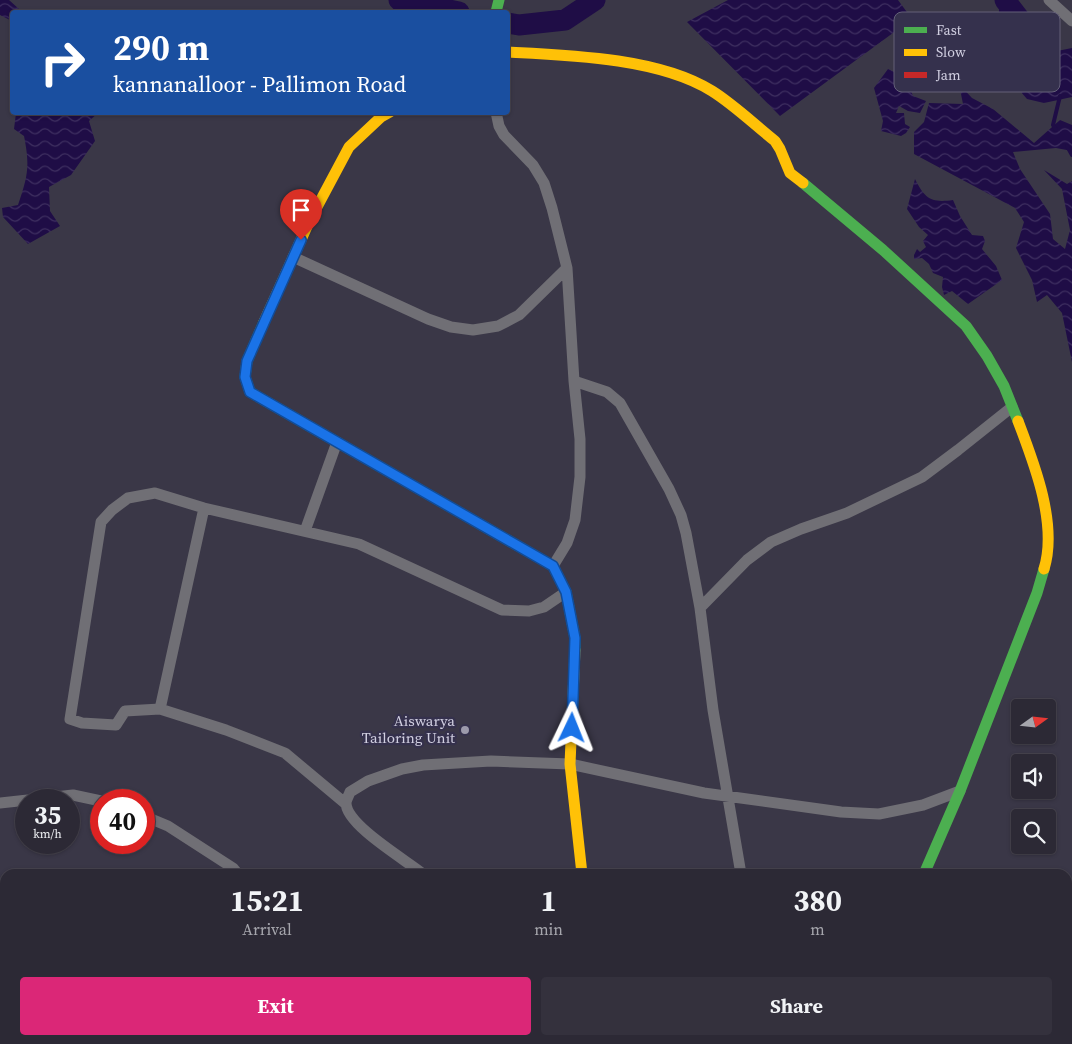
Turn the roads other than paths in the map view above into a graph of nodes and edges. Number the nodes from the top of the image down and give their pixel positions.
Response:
1 (1051, 1) edge
2 (1072, 21) edge
3 (510, 52) edge
4 (385, 115) edge
5 (497, 115) edge
6 (294, 257) junction
7 (567, 268) junction
8 (574, 381) junction
9 (1012, 406) junction
10 (337, 442) junction
11 (204, 508) junction
12 (305, 531) junction
13 (553, 566) junction
14 (566, 592) junction
15 (700, 608) junction
16 (160, 709) junction
17 (570, 764) junction
18 (960, 792) junction
19 (726, 796) junction
20 (90, 799) edge
21 (0, 803) edge
22 (346, 804) junction
23 (155, 821) edge
24 (234, 869) edge
25 (417, 869) edge
26 (581, 869) edge
27 (740, 869) edge
28 (926, 869) edge

1 - 2 street
3 - 9 street
4 - 6 street
5 - 7 street
6 - 7 street
6 - 10 street
7 - 8 street
8 - 13 street
8 - 15 street
9 - 15 street
9 - 18 street
10 - 12 street
10 - 13 street
11 - 12 street
11 - 16 street
11 - 16 street
12 - 14 street
13 - 14 street
14 - 17 street
15 - 19 street
16 - 22 street
17 - 19 street
17 - 22 street
17 - 26 street
18 - 19 street
18 - 28 street
19 - 27 street
20 - 21 street
22 - 25 street
23 - 24 street

